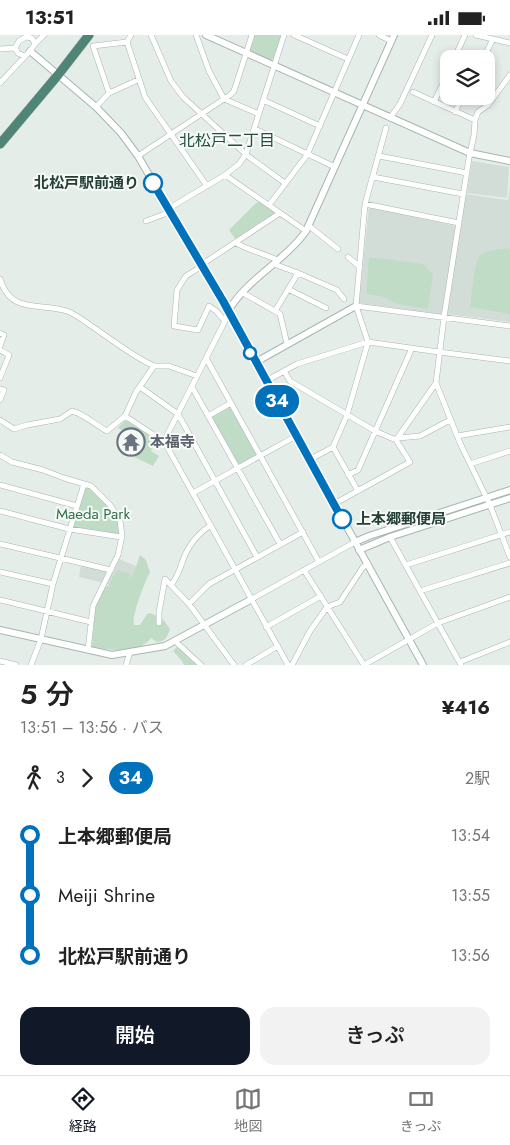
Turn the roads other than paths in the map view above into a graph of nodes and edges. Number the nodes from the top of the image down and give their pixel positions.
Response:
1 (44, 35) edge
2 (131, 35) edge
3 (151, 35) edge
4 (196, 35) edge
5 (252, 35) edge
6 (284, 35) edge
7 (294, 35) edge
8 (359, 35) edge
9 (379, 35) edge
10 (432, 35) edge
11 (465, 35) edge
12 (476, 35) edge
13 (26, 36) edge
14 (210, 36) edge
15 (87, 38) edge
16 (393, 38) edge
17 (493, 39) junction
18 (127, 42) junction
19 (510, 43) edge
20 (35, 44) junction
21 (93, 47) junction
22 (15, 48) junction
23 (0, 49) edge
24 (458, 50) edge
25 (488, 50) edge
26 (30, 51) junction
27 (246, 53) junction
28 (24, 56) junction
29 (348, 59) junction
30 (274, 66) junction
31 (58, 75) junction
32 (510, 75) edge
33 (138, 80) junction
34 (0, 83) edge
35 (440, 90) edge
36 (413, 92) dead end
37 (109, 93) junction
38 (334, 93) junction
39 (224, 99) junction
40 (264, 100) junction
41 (434, 102) junction
42 (362, 105) junction
43 (459, 105) edge
44 (96, 107) junction
45 (456, 112) junction
46 (259, 114) junction
47 (202, 115) junction
48 (390, 118) junction
49 (475, 120) junction
50 (320, 125) junction
51 (386, 128) dead end
52 (255, 129) junction
53 (171, 135) junction
54 (1, 139) edge
55 (470, 153) junction
56 (246, 154) junction
57 (308, 155) junction
58 (138, 156) junction
59 (379, 156) junction
60 (510, 161) edge
61 (335, 167) junction
62 (467, 173) junction
63 (225, 175) junction
64 (373, 177) junction
65 (285, 183) junction
66 (207, 186) junction
67 (463, 194) junction
68 (269, 205) junction
69 (365, 205) junction
70 (169, 211) junction
71 (280, 213) junction
72 (146, 221) dead end
73 (459, 223) junction
74 (307, 229) junction
75 (236, 243) junction
76 (338, 249) dead end
77 (348, 257) dead end
78 (276, 262) junction
79 (202, 266) junction
80 (360, 267) junction
81 (298, 273) junction
82 (0, 279) edge
83 (288, 289) junction
84 (243, 293) junction
85 (344, 299) dead end
86 (356, 306) junction
87 (326, 308) dead end
88 (275, 311) junction
89 (228, 312) junction
90 (444, 317) junction
91 (225, 321) junction
92 (510, 327) edge
93 (0, 333) edge
94 (368, 342) junction
95 (287, 344) junction
96 (0, 348) edge
97 (412, 348) junction
98 (439, 352) junction
99 (206, 358) junction
100 (510, 361) edge
101 (256, 362) junction
102 (154, 367) junction
103 (284, 371) junction
104 (197, 376) junction
105 (0, 378) edge
106 (266, 381) junction
107 (436, 383) junction
108 (140, 387) junction
109 (192, 387) junction
110 (0, 389) edge
111 (0, 400) edge
112 (231, 403) junction
113 (178, 414) junction
114 (347, 415) junction
115 (125, 416) junction
116 (208, 416) junction
117 (0, 420) edge
118 (450, 420) junction
119 (510, 427) edge
120 (375, 431) junction
121 (296, 436) junction
122 (457, 436) junction
123 (397, 439) junction
124 (165, 440) junction
125 (333, 447) junction
126 (510, 451) edge
127 (0, 455) edge
128 (261, 456) junction
129 (309, 460) junction
130 (470, 464) junction
131 (238, 469) junction
132 (348, 475) junction
133 (215, 481) junction
134 (84, 484) junction
135 (0, 485) edge
136 (510, 490) edge
137 (358, 491) junction
138 (193, 493) junction
139 (487, 498) junction
140 (510, 498) edge
141 (334, 504) junction
142 (490, 505) junction
143 (77, 506) junction
144 (0, 511) edge
145 (210, 525) junction
146 (69, 529) junction
147 (303, 532) junction
148 (510, 532) edge
149 (388, 533) junction
150 (501, 535) junction
151 (121, 537) junction
152 (355, 542) junction
153 (0, 544) edge
154 (280, 545) junction
155 (360, 549) junction
156 (257, 557) junction
157 (510, 557) edge
158 (60, 558) junction
159 (319, 562) junction
160 (510, 563) edge
161 (368, 565) junction
162 (406, 565) junction
163 (111, 569) junction
164 (235, 569) junction
165 (304, 570) junction
166 (0, 572) edge
167 (53, 584) junction
168 (171, 585) junction
169 (420, 591) junction
170 (321, 596) junction
171 (510, 597) edge
172 (252, 599) junction
173 (0, 600) edge
174 (189, 604) junction
175 (327, 607) junction
176 (47, 611) junction
177 (90, 622) junction
178 (159, 623) dead end
179 (438, 623) junction
180 (206, 625) junction
181 (266, 627) junction
182 (0, 630) edge
183 (41, 639) junction
184 (409, 640) junction
185 (175, 641) junction
186 (510, 642) edge
187 (278, 646) junction
188 (88, 650) junction
189 (130, 652) junction
190 (0, 661) edge
191 (460, 664) edge
192 (16, 665) edge
193 (31, 665) edge
194 (126, 665) edge
195 (201, 665) edge
196 (234, 665) edge
197 (246, 665) edge
198 (288, 665) edge
199 (292, 665) edge
200 (363, 665) edge
201 (423, 665) edge

1 - 20 street
2 - 18 street
3 - 47 street
4 - 39 street
5 - 27 street
6 - 30 street
7 - 29 street
8 - 29 street
9 - 16 street
10 - 48 street
11 - 24 street
12 - 17 street
13 - 20 street
13 - 22 street
14 - 27 street
15 - 21 street
15 - 31 highway
16 - 42 street
17 - 19 street
17 - 25 street
18 - 21 street
18 - 33 street
20 - 26 street
21 - 37 street
22 - 23 street
22 - 28 street
26 - 28 street
26 - 31 street
27 - 30 street
27 - 39 street
28 - 34 street
29 - 38 street
30 - 38 street
30 - 40 street
31 - 44 street
31 - 54 highway
32 - 49 street
33 - 37 street
33 - 53 street
35 - 41 street
36 - 41 street
37 - 44 street
38 - 42 street
38 - 50 street
39 - 46 street
39 - 47 street
40 - 46 street
40 - 50 street
41 - 45 street
42 - 48 street
42 - 61 street
43 - 45 street
44 - 58 street
45 - 49 street
46 - 52 street
47 - 53 street
47 - 56 street
48 - 55 street
49 - 55 street
50 - 57 street
51 - 59 street
52 - 56 street
52 - 57 street
53 - 58 street
53 - 66 street
55 - 60 street
55 - 62 street
56 - 63 street
56 - 65 street
57 - 61 street
57 - 65 street
58 - 70 street
59 - 62 street
59 - 64 street
61 - 74 street
62 - 67 street
63 - 66 street
63 - 68 street
64 - 67 street
64 - 69 street
65 - 68 street
66 - 70 street
67 - 73 street
68 - 71 street
69 - 73 street
69 - 80 street
70 - 72 street
70 - 79 street
71 - 74 street
71 - 75 street
73 - 90 street
74 - 76 street
74 - 78 street
75 - 78 street
75 - 79 street
77 - 80 street
78 - 81 street
78 - 84 street
79 - 89 street
79 - 91 street
80 - 86 street
81 - 83 street
81 - 85 street
82 - 102 street
83 - 87 street
83 - 88 street
84 - 88 street
84 - 89 street
86 - 90 street
86 - 94 street
86 - 95 street
88 - 95 street
89 - 91 street
89 - 101 street
90 - 92 street
90 - 98 street
91 - 99 street
93 - 96 street
94 - 97 street
94 - 103 street
94 - 114 street
95 - 101 street
96 - 105 street
97 - 98 street
97 - 120 street
98 - 100 street
98 - 107 street
99 - 104 street
99 - 112 street
101 - 106 street
102 - 104 street
102 - 108 street
103 - 106 street
103 - 114 street
104 - 109 street
106 - 121 street
107 - 118 street
107 - 123 street
108 - 113 street
108 - 115 street
109 - 113 street
109 - 116 street
110 - 111 street
112 - 116 street
112 - 128 street
113 - 124 street
113 - 133 street
114 - 120 street
114 - 125 street
115 - 117 street
115 - 124 street
116 - 131 street
118 - 122 street
118 - 123 street
119 - 122 street
120 - 123 street
120 - 132 street
121 - 128 street
121 - 129 street
122 - 130 street
123 - 137 street
124 - 138 street
125 - 129 street
125 - 132 street
126 - 130 street
127 - 134 street
128 - 131 street
128 - 147 street
129 - 141 street
130 - 139 street
131 - 133 street
131 - 154 street
132 - 137 street
133 - 138 street
133 - 156 street
134 - 143 street
134 - 151 street
135 - 143 street
136 - 139 street
137 - 141 street
138 - 145 street
139 - 142 street
139 - 149 street
140 - 142 street
141 - 152 street
142 - 149 street
142 - 150 street
143 - 146 street
144 - 146 street
145 - 164 street
145 - 168 street
146 - 151 street
146 - 158 street
147 - 154 street
147 - 159 street
148 - 150 street
149 - 152 street
149 - 155 street
149 - 162 street
150 - 157 street
150 - 162 street
151 - 163 street
152 - 155 street
152 - 159 street
153 - 158 street
154 - 156 street
155 - 161 street
156 - 164 street
158 - 163 street
158 - 167 street
159 - 165 street
160 - 169 street
161 - 175 street
161 - 184 street
162 - 169 street
163 - 177 street
164 - 172 street
164 - 174 street
165 - 170 street
165 - 172 street
166 - 167 street
167 - 176 street
168 - 174 street
168 - 178 street
169 - 179 street
170 - 175 street
170 - 181 street
171 - 179 street
172 - 180 street
172 - 181 street
173 - 176 street
174 - 180 street
175 - 199 street
175 - 200 street
176 - 177 street
176 - 183 street
177 - 188 street
179 - 184 street
179 - 191 street
180 - 185 street
180 - 196 street
181 - 187 street
182 - 183 street
183 - 188 street
183 - 193 street
184 - 200 street
184 - 201 street
185 - 189 street
185 - 195 street
186 - 191 street
187 - 197 street
187 - 198 street
188 - 189 street
189 - 194 street
190 - 192 street

